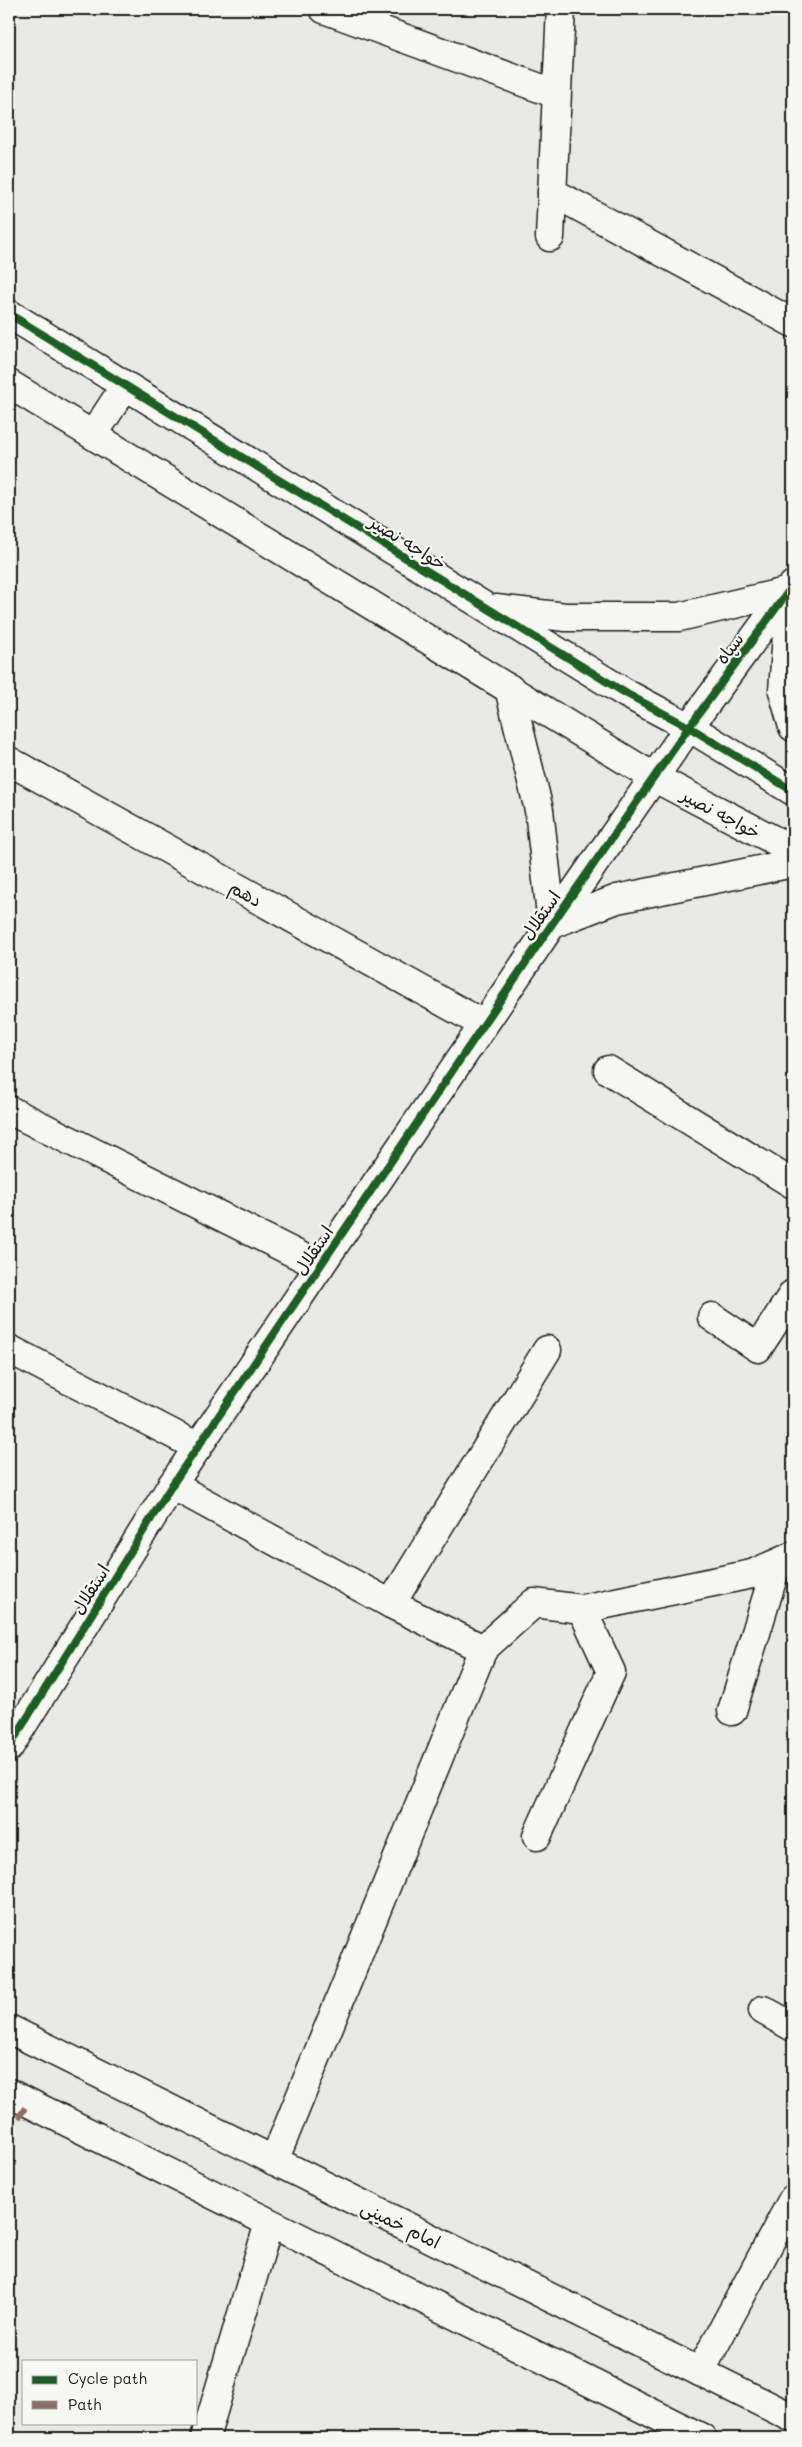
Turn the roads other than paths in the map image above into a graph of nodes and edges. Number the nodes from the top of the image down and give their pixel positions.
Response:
1 (324, 9) edge
2 (561, 9) edge
3 (556, 94) junction
4 (552, 192) junction
5 (550, 237) dead end
6 (9, 314) edge
7 (793, 323) edge
8 (9, 384) edge
9 (125, 386) junction
10 (93, 435) junction
11 (792, 588) edge
12 (486, 607) junction
13 (510, 688) junction
14 (688, 727) junction
15 (793, 727) edge
16 (9, 761) edge
17 (655, 778) junction
18 (793, 790) edge
19 (793, 850) edge
20 (793, 863) edge
21 (552, 924) junction
22 (483, 1024) junction
23 (608, 1070) dead end
24 (9, 1110) edge
25 (793, 1184) edge
26 (320, 1266) junction
27 (793, 1294) edge
28 (712, 1317) dead end
29 (9, 1349) edge
30 (547, 1350) dead end
31 (198, 1448) junction
32 (172, 1485) junction
33 (785, 1560) edge
34 (391, 1604) junction
35 (582, 1609) junction
36 (483, 1649) junction
37 (732, 1711) dead end
38 (9, 1747) edge
39 (537, 1836) dead end
40 (764, 2010) dead end
41 (793, 2027) edge
42 (9, 2029) edge
43 (9, 2093) edge
44 (274, 2161) junction
45 (793, 2199) edge
46 (269, 2222) junction
47 (700, 2372) junction
48 (793, 2418) edge
49 (205, 2438) edge
50 (702, 2438) edge

1 - 3 street
2 - 3 street
3 - 4 street
4 - 5 street
4 - 7 street
6 - 9 street, خواجه نصیر
8 - 10 street, خواجه نصیر
9 - 10 street
9 - 12 street, خواجه نصیر
10 - 13 street, خواجه نصیر
11 - 12 street
11 - 14 street, سپاه
11 - 15 street
12 - 14 street, خواجه نصیر
13 - 17 street, خواجه نصیر
13 - 21 street
14 - 17 street, سپاه
14 - 18 street, خواجه نصیر
16 - 22 street, دهم
17 - 19 street, خواجه نصیر
17 - 21 street, استقلال
20 - 21 street
21 - 22 street, استقلال
22 - 26 street, استقلال
23 - 25 street
24 - 26 street
26 - 31 street, استقلال
27 - 28 street
29 - 31 street
30 - 34 street
31 - 32 street, استقلال
32 - 34 street
32 - 38 street, استقلال
33 - 35 street
33 - 37 street
34 - 36 street
35 - 36 street
35 - 39 street
36 - 44 street
40 - 41 street
42 - 44 street, امام خمینی
43 - 46 street
44 - 47 street, امام خمینی
45 - 47 street
46 - 49 street
46 - 50 street
47 - 48 street, امام خمینی

